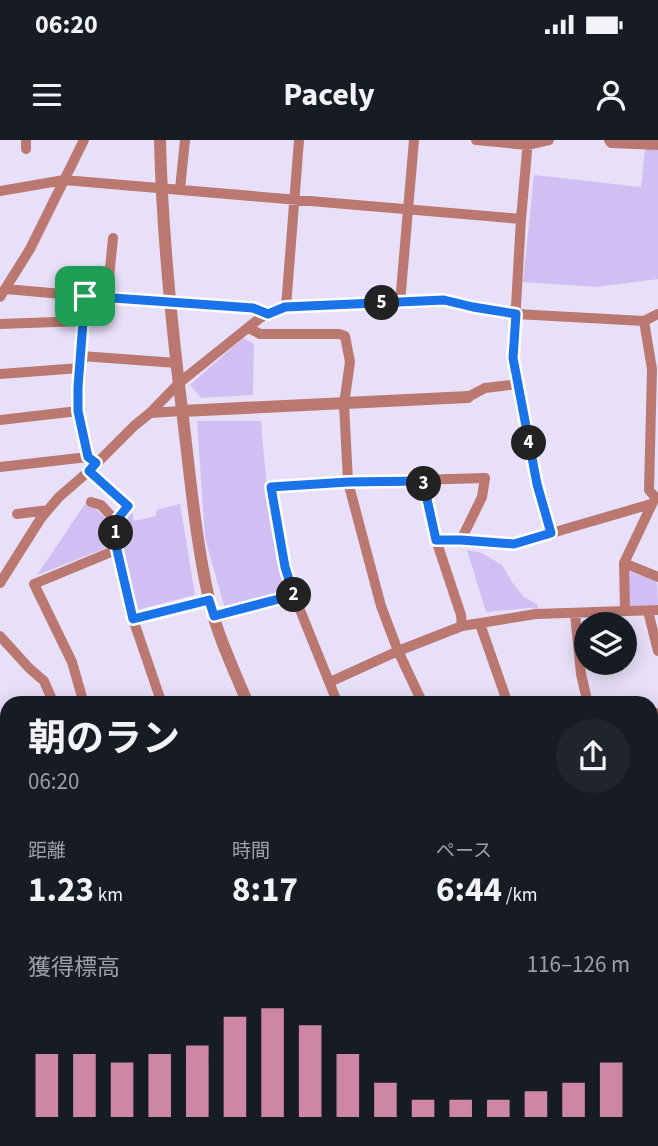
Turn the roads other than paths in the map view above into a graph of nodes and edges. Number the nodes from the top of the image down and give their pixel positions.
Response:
1 (84, 140) edge
2 (160, 140) edge
3 (185, 140) edge
4 (299, 140) edge
5 (414, 140) edge
6 (476, 140) edge
7 (549, 140) edge
8 (609, 140) edge
9 (527, 142) edge
10 (658, 145) edge
11 (64, 180) junction
12 (161, 187) junction
13 (180, 189) junction
14 (0, 191) edge
15 (294, 200) junction
16 (407, 208) junction
17 (521, 219) junction
18 (113, 238) dead end
19 (3, 293) edge
20 (85, 296) junction
21 (107, 298) junction
22 (170, 303) junction
23 (400, 303) junction
24 (285, 307) junction
25 (268, 314) junction
26 (516, 314) junction
27 (658, 314) edge
28 (82, 321) junction
29 (645, 321) junction
30 (0, 324) edge
31 (249, 328) junction
32 (81, 356) junction
33 (177, 363) junction
34 (80, 369) junction
35 (0, 374) edge
36 (179, 383) junction
37 (518, 384) junction
38 (468, 397) joint
39 (344, 404) junction
40 (78, 411) junction
41 (182, 411) junction
42 (150, 413) junction
43 (0, 420) edge
44 (91, 464) junction
45 (0, 467) edge
46 (423, 481) junction
47 (348, 482) junction
48 (655, 499) edge
49 (91, 502) dead end
50 (48, 510) junction
51 (18, 514) dead end
52 (116, 521) junction
53 (551, 533) junction
54 (436, 540) junction
55 (461, 540) junction
56 (117, 550) junction
57 (624, 563) junction
58 (658, 577) edge
59 (0, 583) edge
60 (294, 595) junction
61 (209, 600) junction
62 (625, 611) junction
63 (653, 611) edge
64 (608, 612) edge
65 (574, 614) edge
66 (214, 616) junction
67 (133, 619) junction
68 (480, 624) junction
69 (462, 626) junction
70 (0, 636) edge
71 (398, 651) junction
72 (658, 651) edge
73 (581, 675) edge
74 (330, 682) junction
75 (51, 696) edge
76 (82, 696) edge
77 (159, 696) edge
78 (245, 696) edge
79 (335, 696) edge
80 (419, 696) edge
81 (505, 696) edge
82 (586, 696) edge

1 - 11 street
2 - 12 street
3 - 13 street
4 - 15 street
5 - 16 street
6 - 9 street
7 - 9 street
8 - 10 street
9 - 17 street
11 - 12 street
11 - 14 street
11 - 19 street
12 - 13 street
12 - 22 street
13 - 15 street
15 - 16 street
15 - 24 street
16 - 17 street
16 - 23 street
17 - 26 street
18 - 21 street
19 - 20 street
20 - 21 street
20 - 28 street
21 - 22 street
22 - 25 street
22 - 33 street
23 - 24 street
23 - 26 street
24 - 25 street
25 - 31 street
26 - 29 street
26 - 37 street
27 - 29 street
28 - 30 street
28 - 32 street
29 - 48 street
31 - 36 street
31 - 39 street
32 - 33 street
32 - 34 street
33 - 36 street
34 - 35 street
34 - 40 street
36 - 41 street
36 - 42 street
37 - 38 street
37 - 53 street
38 - 39 street
39 - 41 street
39 - 47 street
40 - 43 street
40 - 44 street
41 - 42 street
41 - 61 street
42 - 44 street
44 - 45 street
44 - 50 street
44 - 52 street
46 - 47 street
46 - 54 street
46 - 55 street
47 - 60 street
47 - 71 street
48 - 53 street
48 - 57 street
49 - 52 street
50 - 51 street
50 - 59 street
52 - 56 street
53 - 55 street
54 - 55 street
54 - 69 street
56 - 67 street
56 - 76 street
57 - 58 street
57 - 62 street
60 - 66 street
60 - 74 street
61 - 66 street
61 - 67 street
62 - 63 street
62 - 64 street
63 - 72 street
65 - 68 street
66 - 78 street
67 - 77 street
68 - 69 street
68 - 81 street
69 - 71 street
70 - 75 street
71 - 74 street
71 - 80 street
73 - 82 street
74 - 79 street

